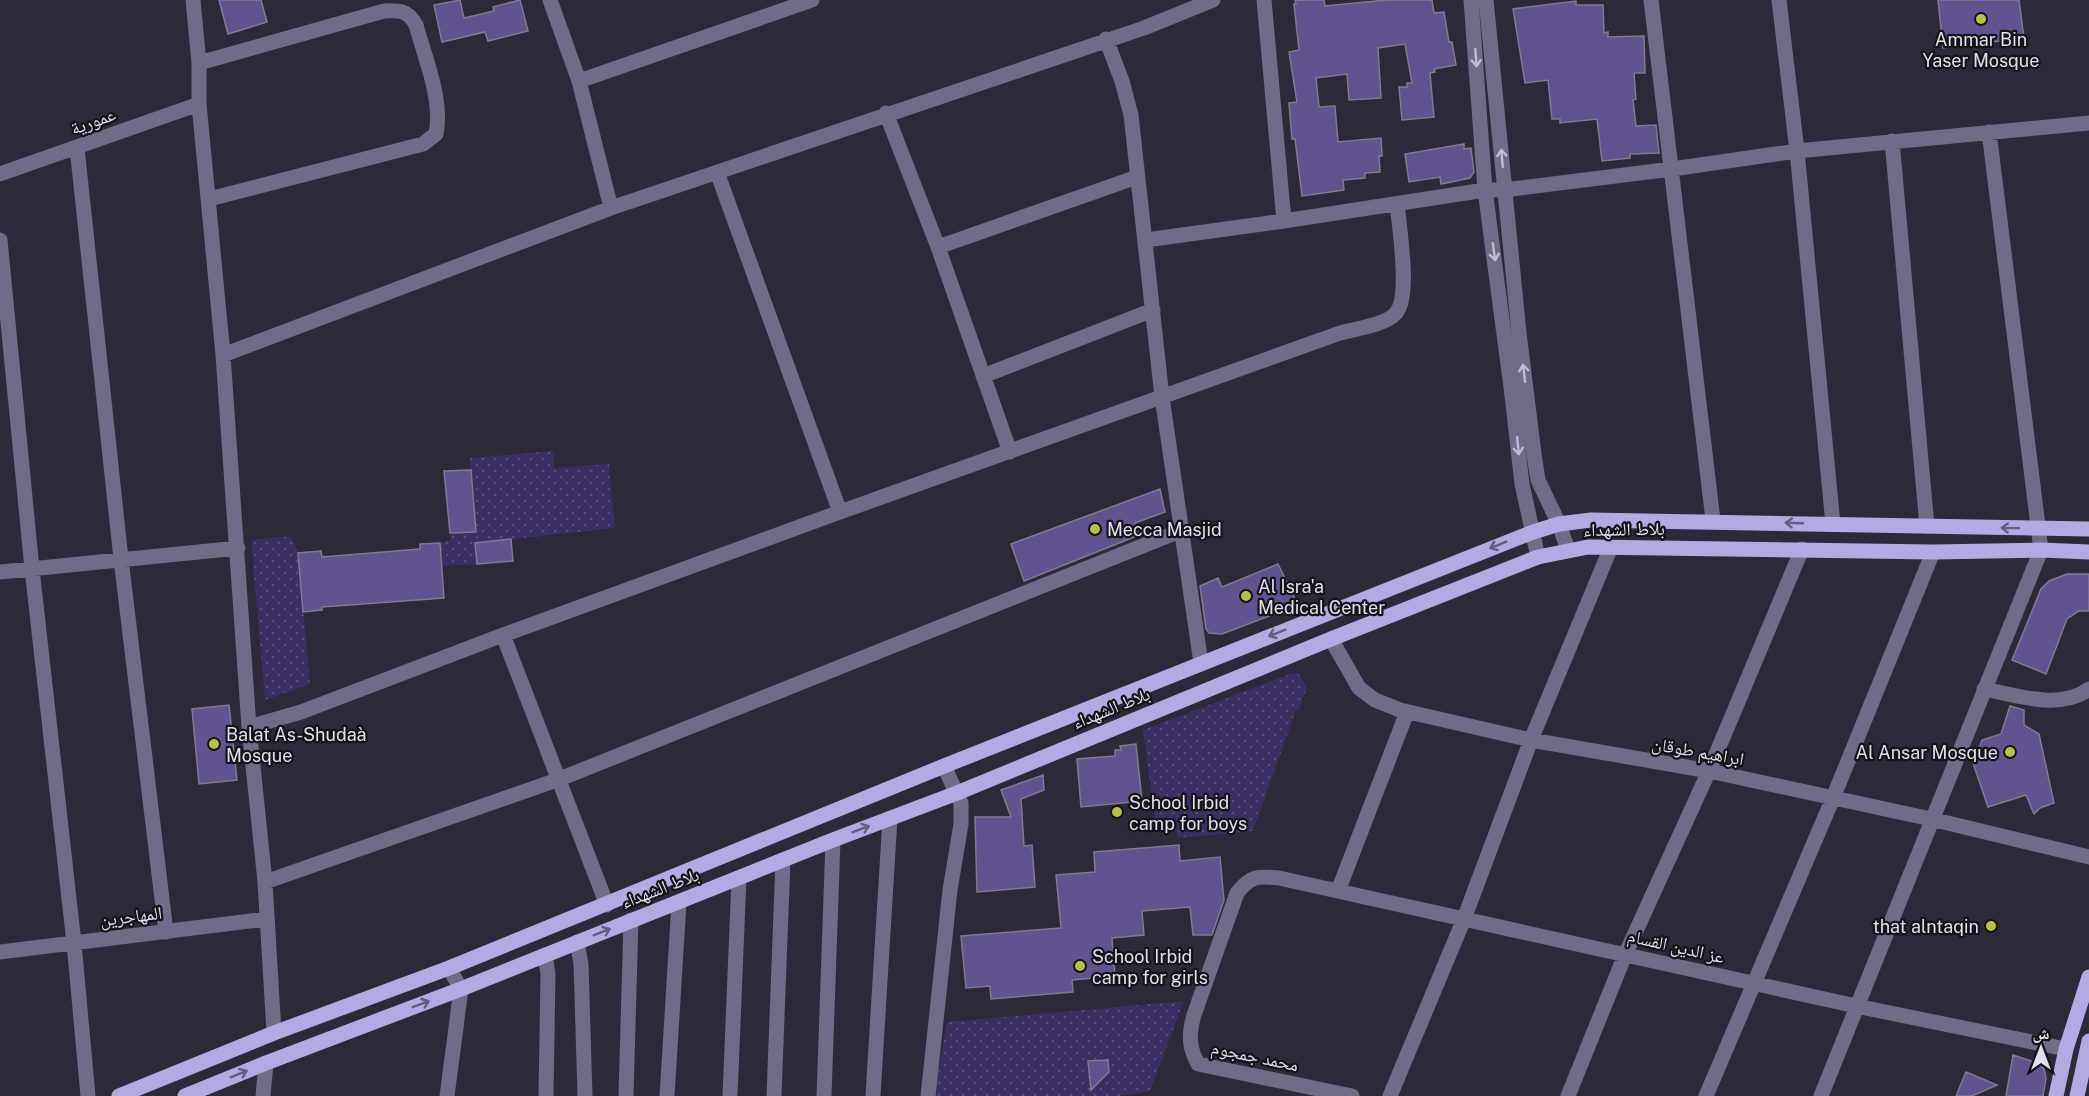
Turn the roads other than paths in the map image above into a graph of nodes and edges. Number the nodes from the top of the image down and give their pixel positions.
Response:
1 (193, 0) edge
2 (550, 0) edge
3 (812, 0) edge
4 (1213, 0) edge
5 (1264, 0) edge
6 (1471, 0) edge
7 (1486, 0) edge
8 (1651, 0) edge
9 (1779, 0) edge
10 (1106, 39) junction
11 (200, 63) junction
12 (579, 81) junction
13 (199, 104) junction
14 (886, 113) junction
15 (2089, 123) edge
16 (1989, 132) junction
17 (1892, 141) junction
18 (77, 148) junction
19 (1797, 151) junction
20 (1672, 170) junction
21 (717, 172) junction
22 (0, 174) edge
23 (1137, 177) junction
24 (1485, 190) junction
25 (1504, 190) junction
26 (208, 199) junction
27 (1397, 204) junction
28 (611, 208) junction
29 (1284, 221) junction
30 (0, 240) edge
31 (1146, 240) junction
32 (938, 248) junction
33 (1153, 310) junction
34 (223, 355) junction
35 (983, 376) junction
36 (1162, 397) junction
37 (1010, 452) junction
38 (840, 512) junction
39 (1713, 520) junction
40 (1559, 524) junction
41 (1833, 524) junction
42 (1927, 526) junction
43 (2039, 529) junction
44 (2089, 529) edge
45 (1180, 531) junction
46 (1533, 532) junction
47 (1611, 547) junction
48 (237, 548) junction
49 (1802, 549) junction
50 (1568, 550) junction
51 (2041, 550) junction
52 (1933, 552) junction
53 (2089, 552) edge
54 (1538, 557) junction
55 (121, 559) junction
56 (32, 569) junction
57 (0, 572) edge
58 (503, 635) junction
59 (1331, 639) junction
60 (1201, 663) junction
61 (1984, 689) junction
62 (2089, 689) edge
63 (1407, 712) junction
64 (249, 727) junction
65 (1531, 740) junction
66 (944, 766) junction
67 (1709, 771) junction
68 (557, 780) junction
69 (957, 793) junction
70 (1833, 798) junction
71 (890, 818) junction
72 (1931, 819) junction
73 (833, 840) junction
74 (2089, 857) edge
75 (783, 860) junction
76 (739, 878) junction
77 (1279, 878) joint
78 (265, 882) junction
79 (1338, 891) junction
80 (679, 903) junction
81 (607, 905) junction
82 (266, 919) junction
83 (1464, 919) junction
84 (631, 920) junction
85 (166, 932) junction
86 (577, 942) junction
87 (74, 943) junction
88 (0, 951) edge
89 (544, 955) junction
90 (1625, 955) junction
91 (449, 968) junction
92 (2089, 977) edge
93 (1753, 984) junction
94 (461, 989) junction
95 (1856, 1006) junction
96 (274, 1033) junction
97 (2089, 1041) edge
98 (2066, 1049) junction
99 (266, 1063) junction
100 (88, 1096) edge
101 (119, 1096) edge
102 (184, 1096) edge
103 (263, 1096) edge
104 (447, 1096) edge
105 (546, 1096) edge
106 (585, 1096) edge
107 (626, 1096) edge
108 (667, 1096) edge
109 (730, 1096) edge
110 (774, 1096) edge
111 (824, 1096) edge
112 (873, 1096) edge
113 (928, 1096) edge
114 (1352, 1096) edge
115 (1390, 1096) edge
116 (1568, 1096) edge
117 (1706, 1096) edge
118 (1821, 1096) edge
119 (2056, 1096) edge
120 (2077, 1096) edge

1 - 11 street
2 - 12 street
3 - 12 street
4 - 10 street
5 - 29 street
6 -> 24 street
25 -> 7 street
8 - 20 street
9 - 19 street
10 - 14 street
10 - 23 street
11 - 13 street
11 - 26 street
12 - 28 street
13 - 18 street, عمورية
13 - 26 street
14 - 21 street
14 - 32 street
15 - 16 street
16 - 17 street
16 - 43 street
17 - 19 street
17 - 42 street
18 - 22 street, عمورية
18 - 55 street
19 - 20 street
19 - 41 street
20 - 25 street
20 - 39 street
21 - 28 street
21 - 38 street
23 - 31 street
23 - 32 street
24 - 25 street
24 - 27 street
24 -> 46 street
40 -> 25 street
26 - 34 street
27 - 29 street
27 - 36 street
28 - 34 street
29 - 31 street
30 - 56 street
31 - 33 street
32 - 35 street
33 - 35 street
33 - 36 street
34 - 48 street
35 - 37 street
36 - 37 street
36 - 45 street
37 - 38 street
38 - 58 street
39 - 40 main road
41 -> 39 main road
40 - 46 main road
40 - 50 street
41 - 42 main road
43 -> 42 main road
43 - 44 main road
43 - 51 street
45 - 60 street
45 - 68 street
46 - 54 street
46 -> 60 main road
47 - 49 main road, بلاط الشهداء
47 - 50 main road, بلاط الشهداء
47 - 65 street
48 - 55 street
48 - 64 street
49 - 52 main road, بلاط الشهداء
49 - 67 street
50 - 54 main road, بلاط الشهداء
51 - 52 main road, بلاط الشهداء
51 - 53 main road, بلاط الشهداء
51 - 61 street
52 - 70 street
54 - 59 main road, بلاط الشهداء
55 - 56 street
55 - 85 street
56 - 57 street
56 - 87 street
58 - 64 street
58 - 68 street
59 - 63 street, ابراهيم طوقان
59 - 69 main road, بلاط الشهداء
60 - 66 main road
61 - 62 street
61 - 72 street
63 - 65 street, ابراهيم طوقان
63 - 79 street
64 - 78 street
65 - 67 street, ابراهيم طوقان
65 - 83 street
66 - 69 street
66 - 81 main road
67 - 70 street, ابراهيم طوقان
67 - 90 street
68 - 78 street
68 - 81 street
69 - 71 main road, بلاط الشهداء
69 - 113 street
70 - 72 street, ابراهيم طوقان
70 - 93 street
73 -> 71 main road, بلاط الشهداء
71 - 112 street
72 - 74 street, ابراهيم طوقان
72 - 95 street
73 - 75 main road, بلاط الشهداء
73 - 111 street
75 - 76 main road, بلاط الشهداء
75 - 110 street
76 - 80 main road, بلاط الشهداء
76 - 109 street
77 - 79 street, عز الدين القسام
77 - 114 street, محمد جمجوم
78 - 82 street
79 - 83 street, عز الدين القسام
80 - 84 main road, بلاط الشهداء
80 - 108 street
81 - 91 main road
82 - 85 street, المهاجرين
82 - 96 street
83 - 90 street, عز الدين القسام
83 - 115 street
86 -> 84 main road, بلاط الشهداء
84 - 107 street
85 - 87 street, المهاجرين
86 - 89 main road, بلاط الشهداء
86 - 106 street
87 - 88 street, المهاجرين
87 - 100 street
89 - 94 main road, بلاط الشهداء
89 - 105 street
90 - 93 street, عز الدين القسام
90 - 116 street
91 - 94 street
91 - 96 main road
92 - 98 main road
93 - 95 street, عز الدين القسام
93 - 117 street
99 -> 94 main road, بلاط الشهداء
94 - 104 street
95 - 98 street, عز الدين القسام
95 - 118 street
96 - 101 main road
97 - 120 main road
98 - 119 main road
102 -> 99 main road, بلاط الشهداء
99 - 103 street

